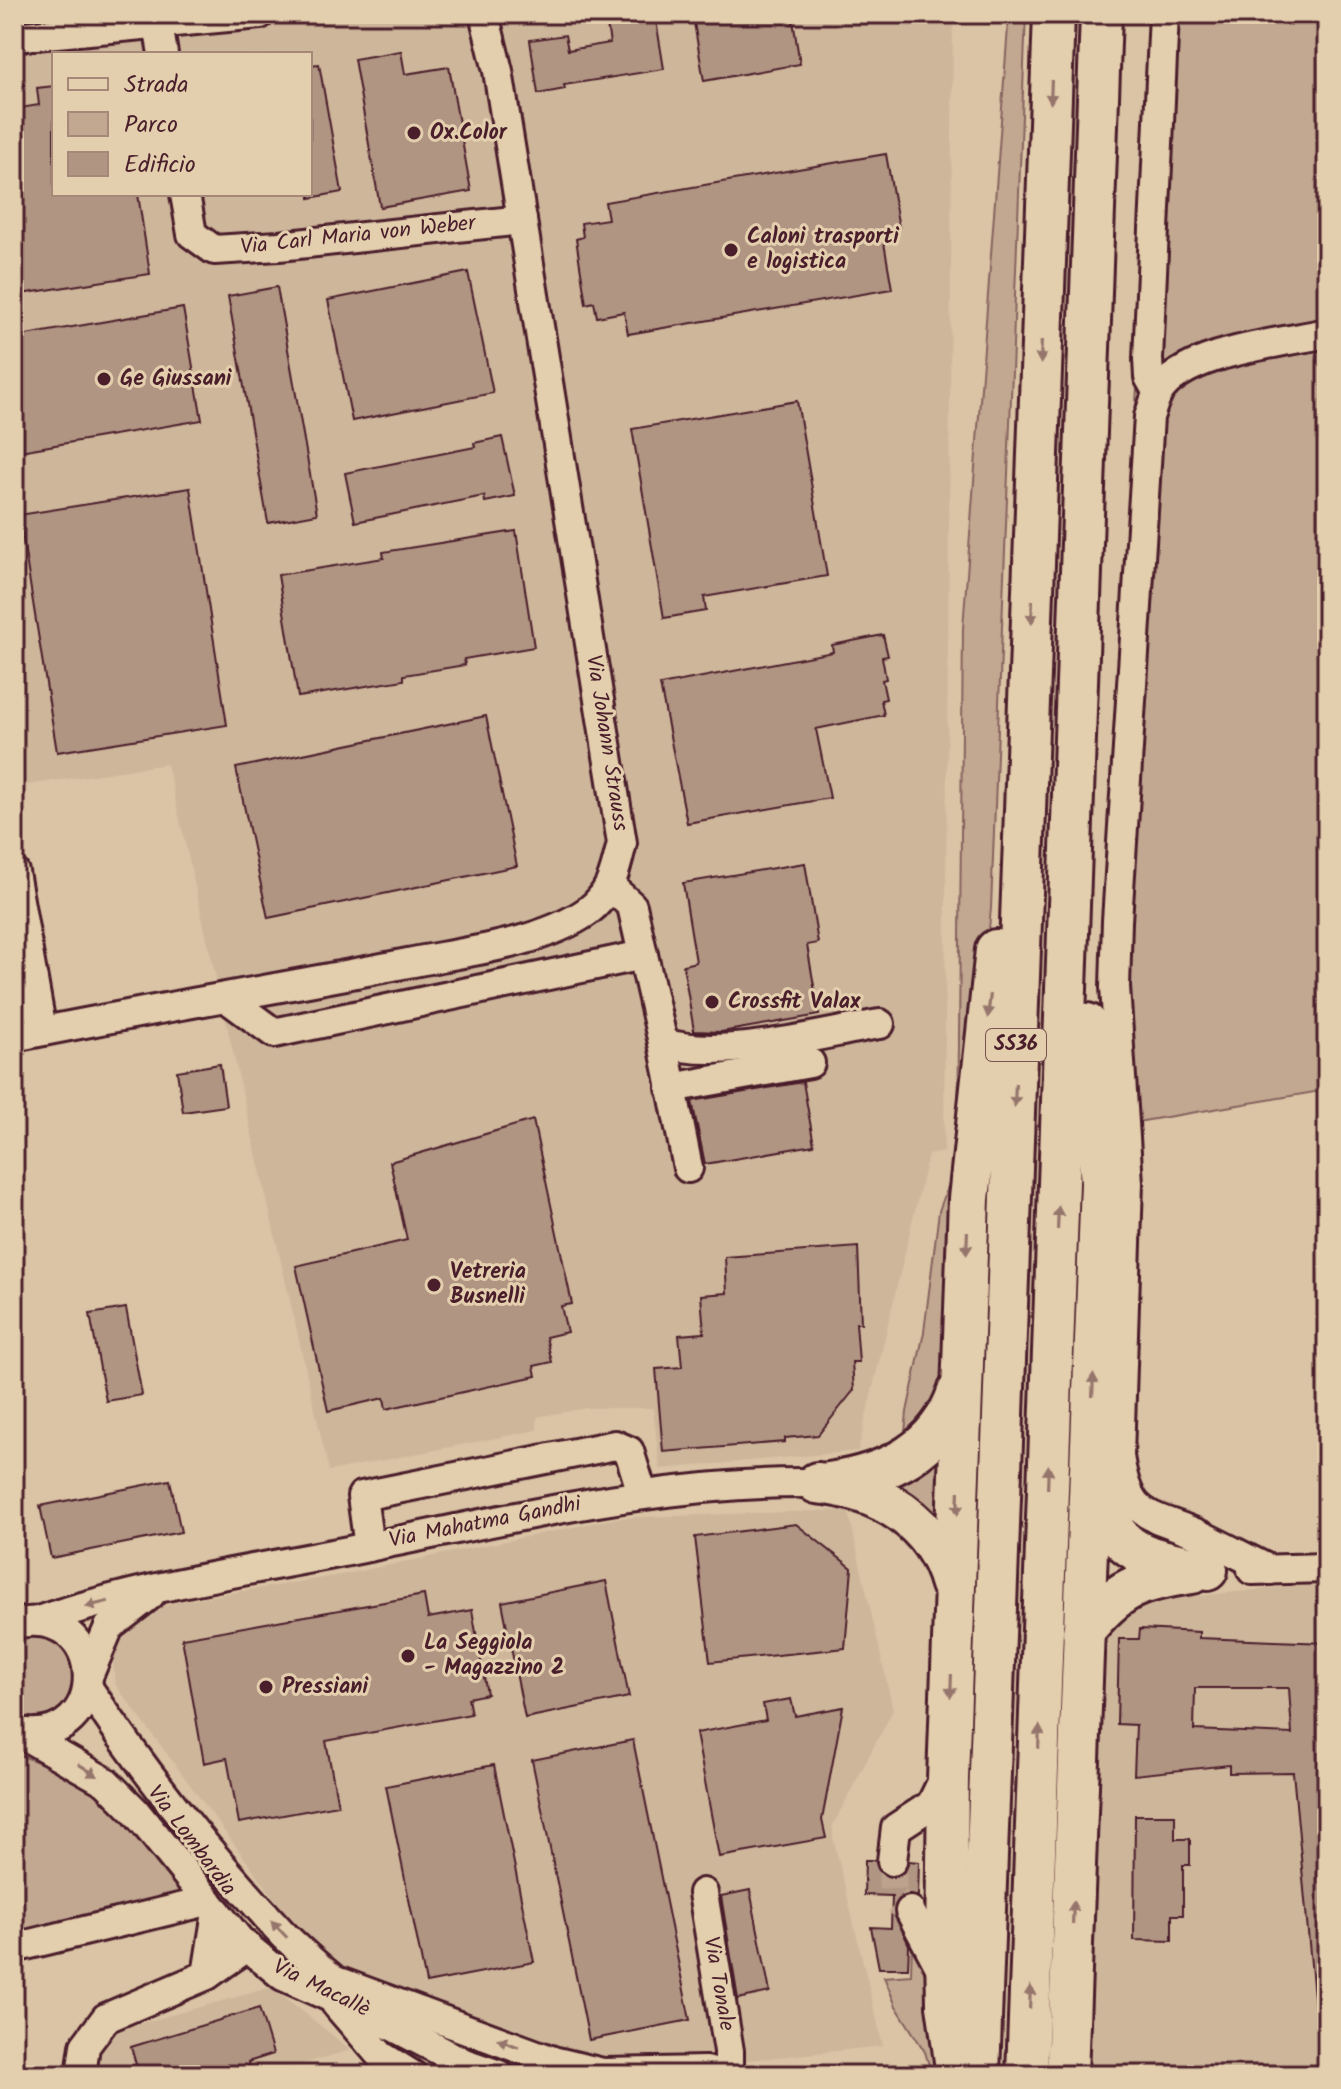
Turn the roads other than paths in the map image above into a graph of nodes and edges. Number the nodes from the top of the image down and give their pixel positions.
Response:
1 (260, 14) edge
2 (484, 14) edge
3 (1054, 14) edge
4 (1101, 14) edge
5 (1164, 14) edge
6 (158, 24) junction
7 (18, 29) edge
8 (163, 52) edge
9 (185, 196) edge
10 (522, 220) junction
11 (1327, 333) edge
12 (1158, 393) junction
13 (1025, 795) junction
14 (1072, 796) junction
15 (14, 872) edge
16 (611, 887) junction
17 (18, 919) edge
18 (643, 955) junction
19 (228, 999) junction
20 (880, 1024) dead end
21 (28, 1034) edge
22 (663, 1043) junction
23 (810, 1063) dead end
24 (671, 1088) junction
25 (688, 1168) dead end
26 (962, 1371) junction
27 (1090, 1463) junction
28 (817, 1483) joint
29 (861, 1484) junction
30 (642, 1493) junction
31 (369, 1547) junction
32 (1327, 1568) edge
33 (1207, 1570) junction
34 (1270, 1570) junction
35 (157, 1590) junction
36 (954, 1608) junction
37 (24, 1619) edge
38 (1083, 1632) junction
39 (89, 1681) junction
40 (17, 1732) edge
41 (123, 1739) junction
42 (949, 1752) junction
43 (892, 1861) tunnel mouth
44 (703, 1893) dead end
45 (212, 1907) junction
46 (910, 1911) tunnel mouth
47 (247, 1947) junction
48 (14, 1948) edge
49 (207, 1975) junction
50 (334, 1989) junction
51 (946, 1990) junction
52 (81, 2075) edge
53 (412, 2075) edge
54 (499, 2075) edge
55 (720, 2075) edge
56 (729, 2075) edge
57 (957, 2075) edge
58 (979, 2075) edge
59 (1027, 2075) edge
60 (1067, 2075) edge

1 - 6 street
2 - 10 street, Via Johann Strauss
3 -> 13 highway, SS36
4 - 14 highway, SS36
5 - 12 street
6 - 7 street
6 - 8 street
9 - 10 street, Via Carl Maria von Weber
10 - 16 street, Via Johann Strauss
11 - 12 street
12 - 34 street
13 -> 26 highway
13 -> 58 highway, SS36
27 -> 14 highway
59 -> 14 highway, SS36
15 - 17 street
16 - 18 street
16 - 19 street
17 - 21 street
18 - 19 street
18 - 22 street
19 - 21 street
20 - 22 street
22 - 24 street
23 - 24 street
24 - 25 street
26 - 29 highway
26 -> 36 highway
27 - 33 highway
27 - 38 highway
28 - 29 highway
28 - 30 street, Via Mahatma Gandhi
29 - 36 highway
30 - 31 street, Via Mahatma Gandhi
30 - 31 street
31 - 35 street, Via Mahatma Gandhi
32 - 34 street
33 - 34 street
33 - 38 highway
35 -> 37 street, Via Mahatma Gandhi
35 - 39 street, Via Mahatma Gandhi
36 -> 42 highway
37 - 39 street, Via Macallè
60 -> 38 highway
39 - 40 street, Via Mahatma Gandhi
39 - 41 street, Via Macallè
40 -> 45 street, Via Macallè
41 - 47 street, Via Lombardia
50 -> 41 street, Via Macallè
42 - 43 street
42 - 51 highway
44 - 56 street, Via Tonale
45 - 47 street, Via Macallè
45 - 48 street
45 - 49 street
46 - 51 street
47 - 49 street
47 - 50 street, Via Macallè
49 - 52 street
50 - 53 street
50 - 54 street, Via Macallè
55 -> 50 street
51 - 57 highway

